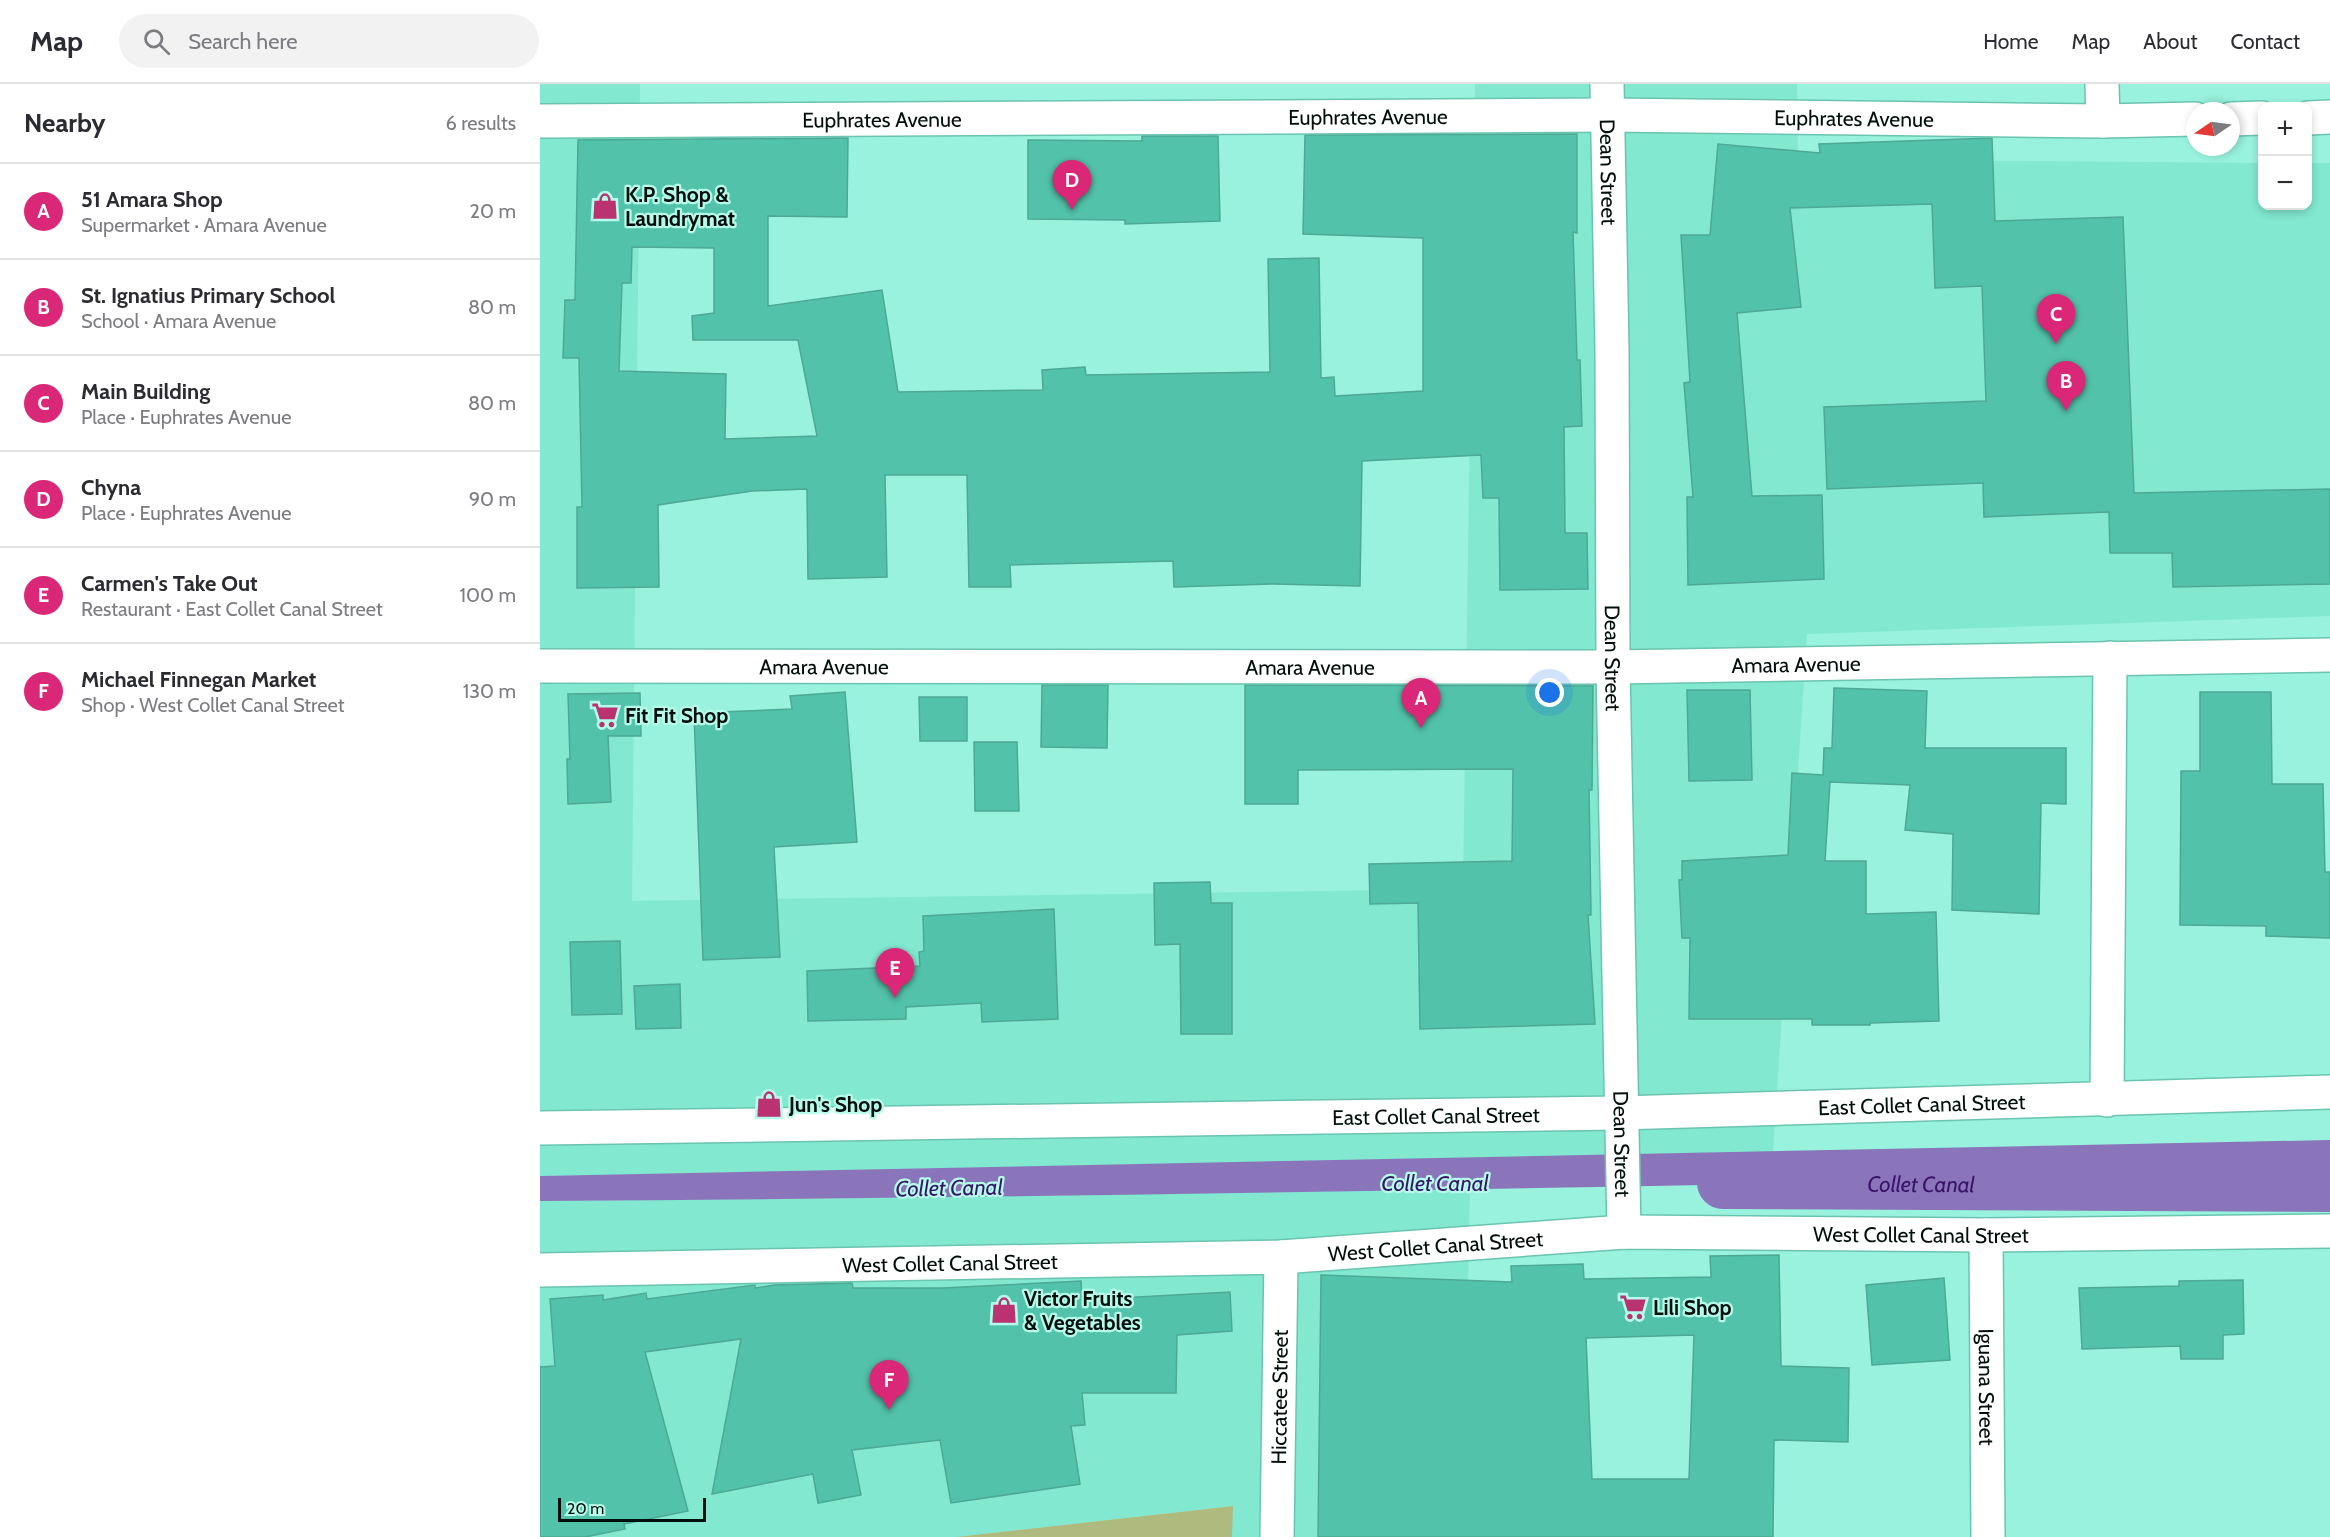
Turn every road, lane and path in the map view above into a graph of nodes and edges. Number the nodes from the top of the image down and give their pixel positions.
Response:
1 (2102, 84) edge
2 (1607, 99) edge
3 (2312, 117) edge
4 (2330, 117) edge
5 (2258, 118) edge
6 (2186, 119) edge
7 (2240, 119) edge
8 (540, 121) edge
9 (2103, 121) junction
10 (2330, 655) edge
11 (2110, 658) junction
12 (540, 666) edge
13 (1613, 667) junction
14 (2330, 1092) edge
15 (2107, 1100) junction
16 (1620, 1113) junction
17 (540, 1128) edge
18 (1623, 1218) junction
19 (2330, 1231) edge
20 (1986, 1235) junction
21 (1281, 1257) junction
22 (540, 1270) edge
23 (1277, 1537) edge
24 (1988, 1537) edge

1 - 9 street
2 - 8 street, Euphrates Avenue
2 - 9 street, Euphrates Avenue
2 - 13 street, Dean Street
3 - 4 street
5 - 7 street
6 - 9 street, Euphrates Avenue
10 - 11 street, Amara Avenue
11 - 13 street, Amara Avenue
11 - 15 street
12 - 13 street, Amara Avenue
13 - 16 street, Dean Street
14 - 15 street, East Collet Canal Street
15 - 16 street, East Collet Canal Street
16 - 17 street, East Collet Canal Street
16 - 18 street, Dean Street
18 - 20 street, West Collet Canal Street
18 - 21 street, West Collet Canal Street
19 - 20 street, West Collet Canal Street
20 - 24 street, Iguana Street
21 - 22 street, West Collet Canal Street
21 - 23 street, Hiccatee Street

